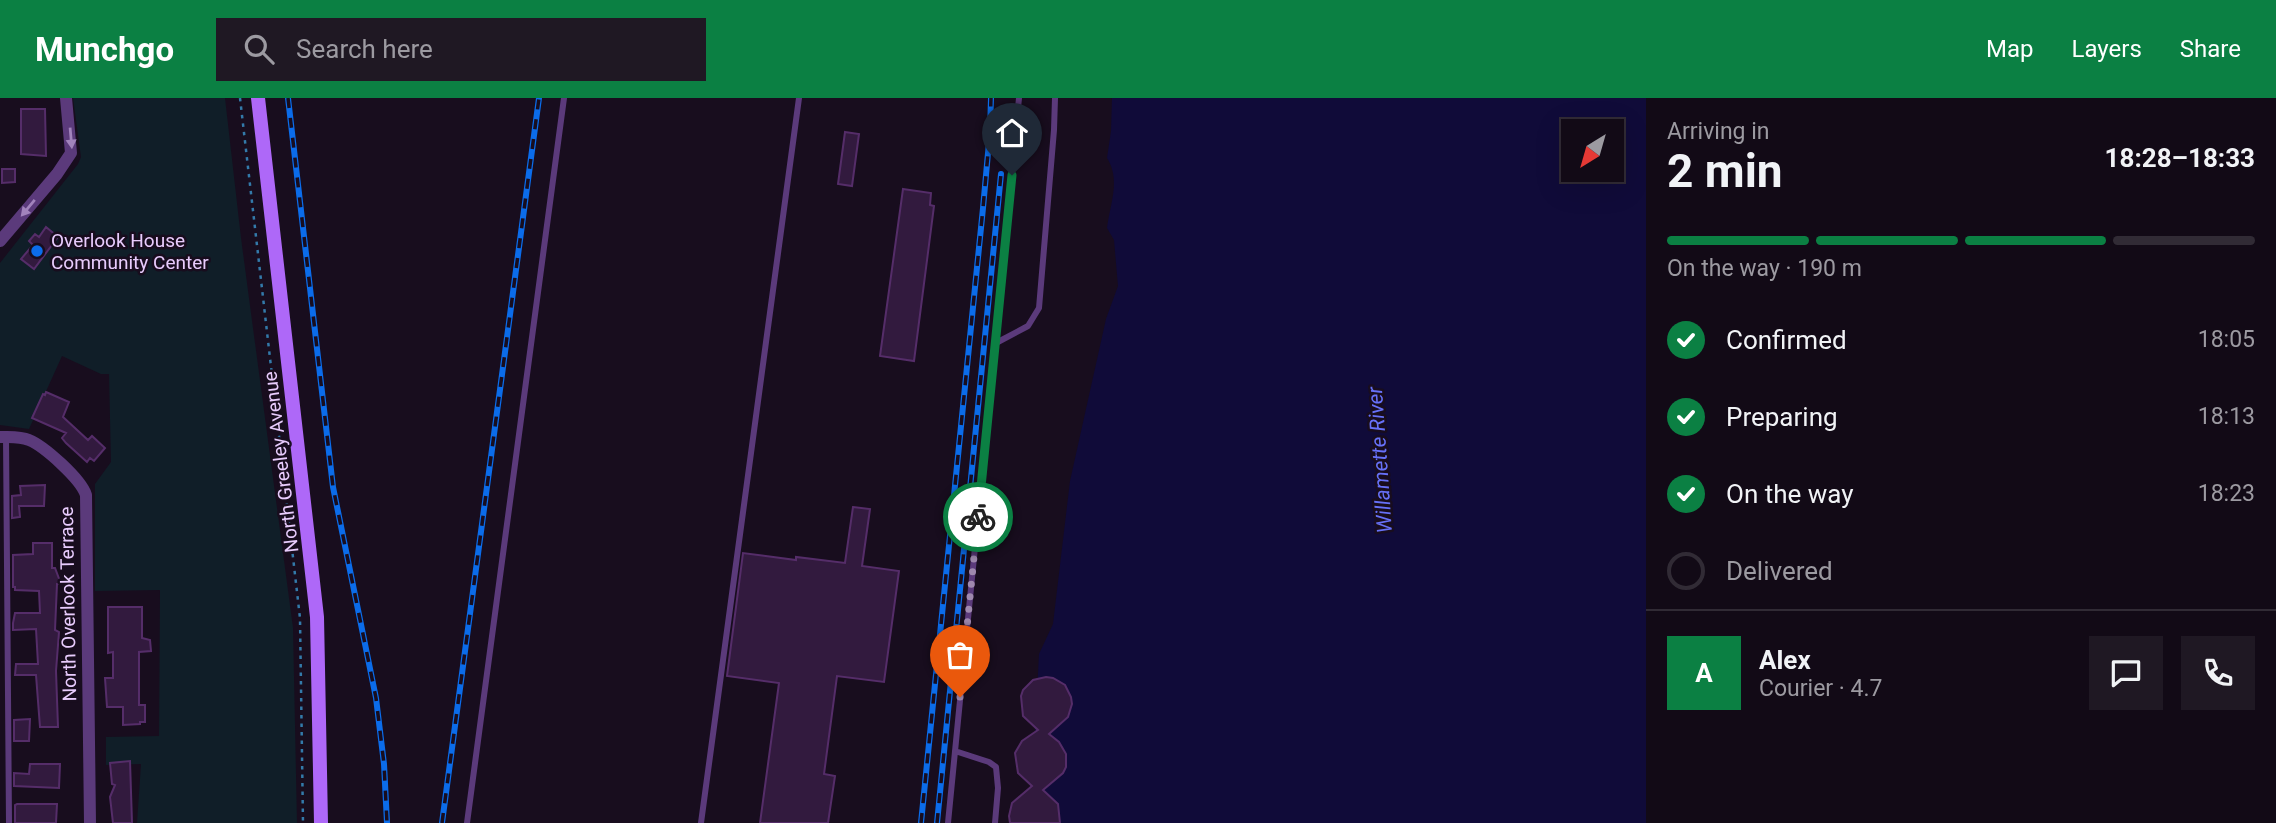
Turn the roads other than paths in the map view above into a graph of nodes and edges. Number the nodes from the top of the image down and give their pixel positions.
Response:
1 (66, 98) edge
2 (258, 98) edge
3 (564, 98) edge
4 (799, 98) edge
5 (1019, 98) edge
6 (1055, 98) edge
7 (0, 241) edge
8 (996, 344) junction
9 (3, 437) edge
10 (955, 751) junction
11 (9, 823) edge
12 (90, 823) edge
13 (321, 823) edge
14 (467, 823) edge
15 (701, 823) edge
16 (948, 823) edge
17 (995, 823) edge

1 -> 7 street
2 - 13 main road, North Greeley Avenue
3 - 14 lane
4 - 15 lane
5 - 8 lane
6 - 8 lane
8 - 10 lane
9 - 11 lane
9 - 12 street, North Overlook Terrace
10 - 16 lane
10 - 17 lane

